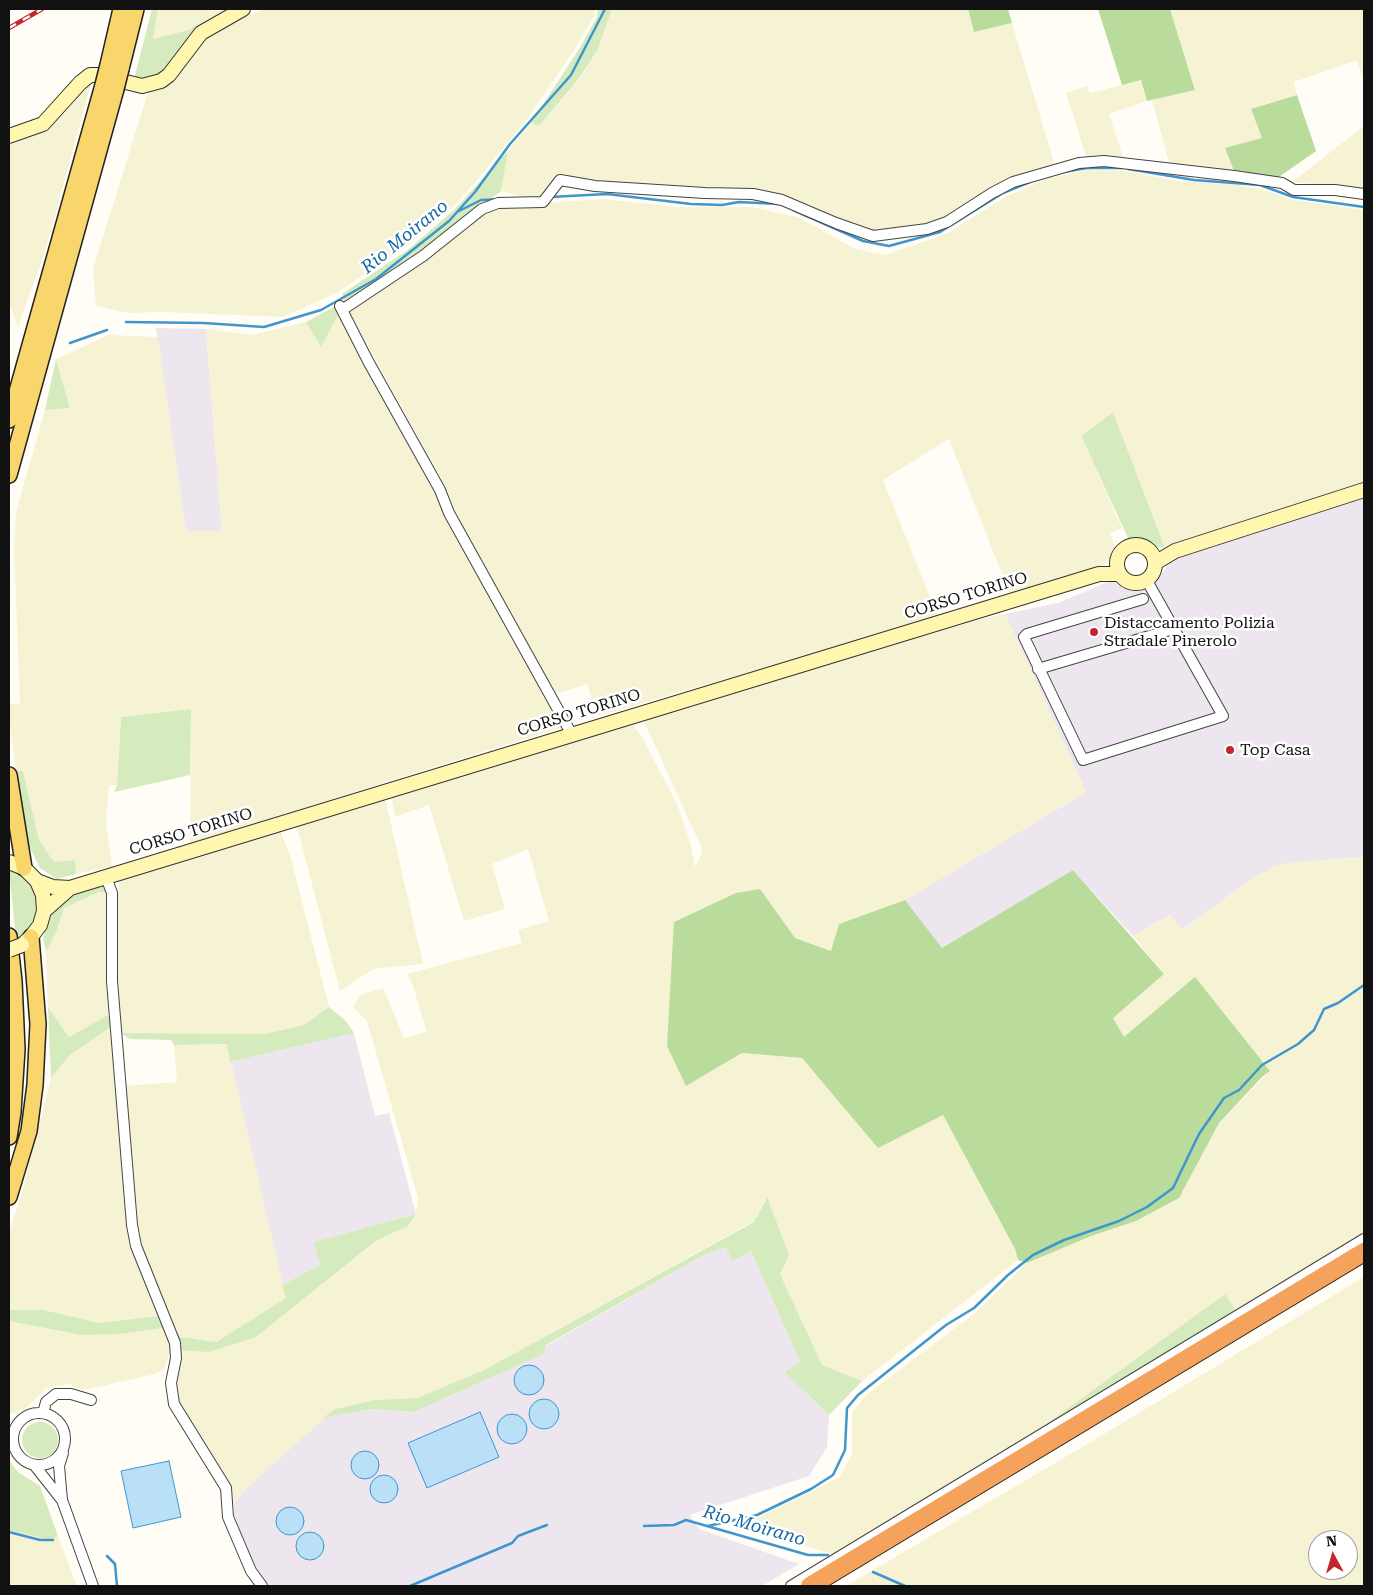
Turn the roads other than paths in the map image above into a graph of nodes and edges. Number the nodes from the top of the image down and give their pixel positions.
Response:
1 (121, 9) edge
2 (136, 9) edge
3 (242, 9) edge
4 (114, 67) junction
5 (109, 87) junction
6 (9, 136) edge
7 (1364, 194) edge
8 (9, 420) edge
9 (9, 475) edge
10 (1364, 490) edge
11 (1153, 557) junction
12 (1117, 560) junction
13 (1099, 574) junction
14 (1120, 574) junction
15 (1146, 579) junction
16 (1143, 599) dead end
17 (1173, 629) junction
18 (1038, 668) junction
19 (571, 733) junction
20 (9, 775) edge
21 (15, 864) edge
22 (106, 876) junction
23 (37, 881) junction
24 (70, 888) junction
25 (44, 910) junction
26 (9, 936) edge
27 (21, 944) edge
28 (9, 1137) edge
29 (9, 1197) edge
30 (1364, 1239) edge
31 (1364, 1252) edge
32 (1364, 1263) edge
33 (91, 1400) dead end
34 (43, 1413) junction
35 (21, 1421) junction
36 (9, 1424) edge
37 (12, 1447) edge
38 (64, 1450) junction
39 (35, 1466) junction
40 (62, 1500) junction
41 (93, 1586) edge
42 (262, 1586) edge
43 (791, 1586) edge
44 (810, 1586) edge
45 (830, 1586) edge

1 - 4 main road
2 - 4 main road
3 - 6 main road
4 - 5 main road, bridge
5 - 8 main road
5 - 9 main road
7 - 19 street
10 - 11 main road
11 - 12 main road
11 - 15 main road
12 - 13 main road
12 - 14 main road
13 - 14 main road
13 - 19 main road, CORSO TORINO
14 - 15 main road
15 - 17 street
16 - 18 street
17 - 18 street
17 - 18 street
19 - 22 main road, CORSO TORINO
20 - 21 main road
21 - 23 main road
22 - 24 main road, CORSO TORINO
22 - 42 street
23 - 24 main road
23 - 25 main road
24 - 25 main road
25 - 27 main road
26 - 28 main road
27 - 29 main road
30 - 43 street
31 - 44 highway
32 - 45 highway
33 - 34 street
34 - 35 street
34 - 38 street
35 - 36 street
35 - 37 street
37 - 39 street
38 - 39 street
38 - 40 street
39 - 40 street
40 - 41 street

